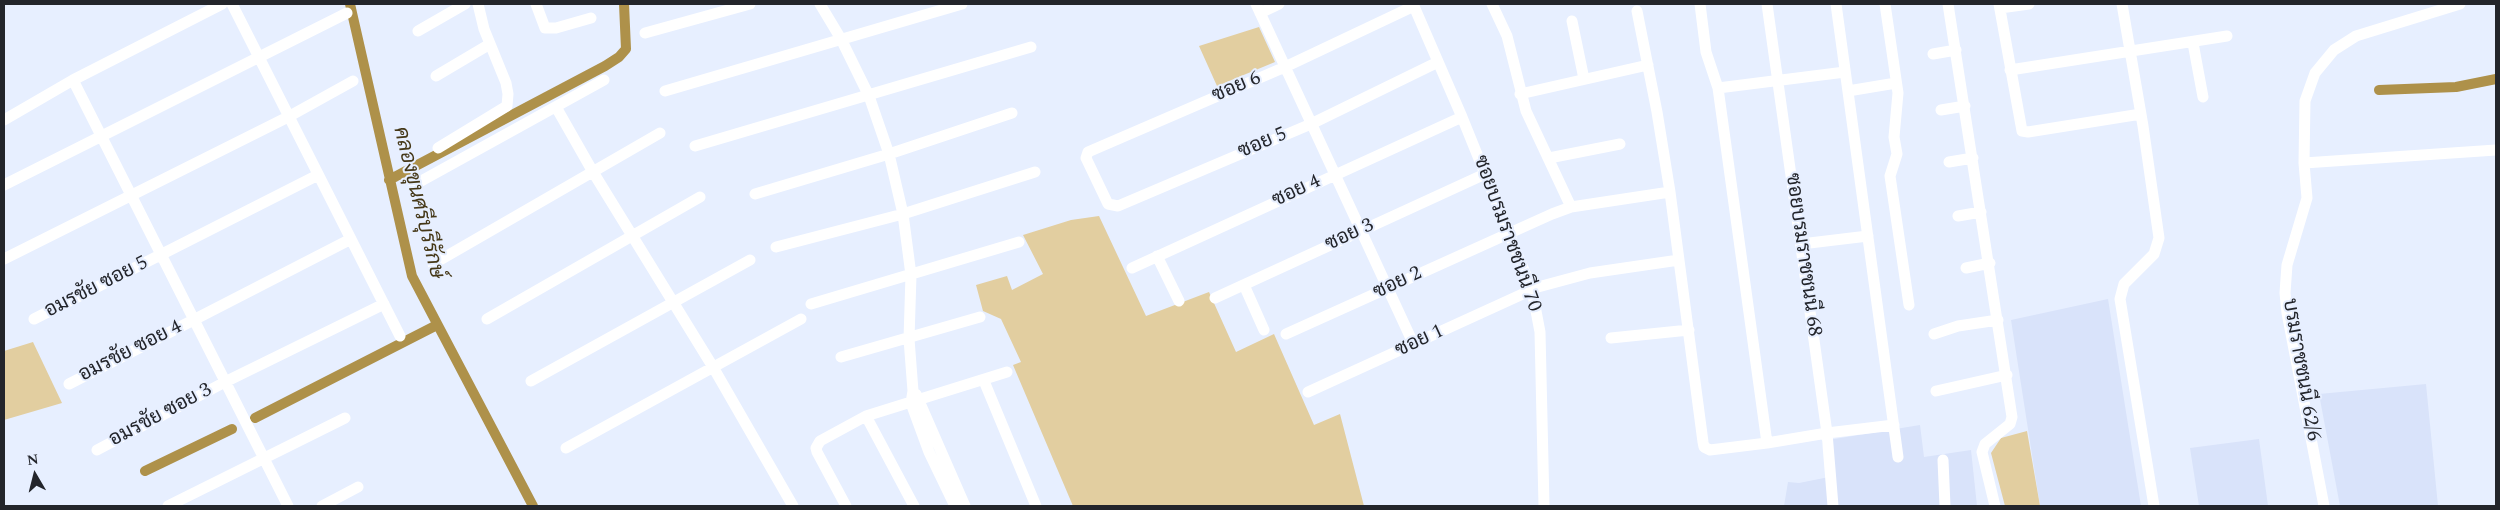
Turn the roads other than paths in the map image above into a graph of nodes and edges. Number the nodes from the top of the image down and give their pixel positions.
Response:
1 (222, 4) edge
2 (232, 4) edge
3 (465, 4) edge
4 (478, 4) edge
5 (536, 4) edge
6 (750, 4) edge
7 (820, 4) edge
8 (962, 4) edge
9 (1279, 4) edge
10 (1492, 4) edge
11 (1700, 4) edge
12 (1767, 4) edge
13 (1836, 4) edge
14 (1885, 4) edge
15 (1948, 4) edge
16 (2029, 4) edge
17 (2122, 4) edge
18 (2460, 4) edge
19 (1413, 5) edge
20 (2000, 6) edge
21 (1258, 8) edge
22 (1637, 11) dead end
23 (348, 13) dead end
24 (592, 18) dead end
25 (1572, 21) dead end
26 (418, 31) dead end
27 (645, 33) dead end
28 (2227, 36) dead end
29 (841, 39) junction
30 (2193, 43) junction
31 (490, 44) junction
32 (1031, 47) dead end
33 (1956, 50) junction
34 (2130, 52) junction
35 (1933, 54) dead end
36 (259, 57) junction
37 (1438, 62) junction
38 (1648, 65) junction
39 (1285, 67) junction
40 (2010, 70) junction
41 (1845, 72) junction
42 (436, 76) dead end
43 (1584, 79) junction
44 (73, 80) junction
45 (604, 80) dead end
46 (1778, 80) junction
47 (353, 81) dead end
48 (1896, 83) junction
49 (1718, 88) junction
50 (665, 91) dead end
51 (1848, 91) junction
52 (1520, 94) junction
53 (869, 96) junction
54 (2203, 97) dead end
55 (1965, 106) junction
56 (556, 107) junction
57 (1941, 110) dead end
58 (1012, 113) dead end
59 (2141, 114) junction
60 (288, 116) junction
61 (1462, 117) junction
62 (4, 120) edge
63 (1312, 124) junction
64 (660, 133) dead end
65 (102, 136) junction
66 (1620, 144) dead end
67 (695, 146) dead end
68 (438, 148) dead end
69 (2496, 150) edge
70 (889, 154) junction
71 (1548, 158) junction
72 (1973, 158) junction
73 (1949, 162) dead end
74 (2304, 163) junction
75 (593, 172) junction
76 (1035, 172) dead end
77 (1485, 174) junction
78 (318, 175) junction
79 (1335, 175) junction
80 (1097, 181) joint
81 (4, 185) edge
82 (414, 185) dead end
83 (1670, 192) junction
84 (131, 194) junction
85 (755, 194) dead end
86 (700, 197) dead end
87 (1572, 207) junction
88 (1981, 212) junction
89 (903, 214) junction
90 (1958, 216) dead end
91 (1361, 231) junction
92 (1509, 232) junction
93 (632, 236) junction
94 (1868, 236) junction
95 (351, 239) junction
96 (1019, 242) dead end
97 (1801, 244) junction
98 (776, 247) dead end
99 (160, 256) junction
100 (1157, 256) junction
101 (4, 259) edge
102 (750, 260) dead end
103 (1679, 260) junction
104 (1990, 263) junction
105 (433, 264) dead end
106 (1132, 268) dead end
107 (1966, 268) dead end
108 (910, 275) junction
109 (1244, 285) junction
110 (1388, 288) junction
111 (1532, 290) junction
112 (1215, 298) dead end
113 (1179, 301) dead end
114 (674, 302) junction
115 (384, 304) junction
116 (811, 304) dead end
117 (1909, 305) dead end
118 (980, 317) dead end
119 (34, 319) dead end
120 (487, 319) dead end
121 (801, 319) dead end
122 (193, 320) junction
123 (1998, 320) junction
124 (1264, 330) dead end
125 (1689, 330) junction
126 (1286, 334) dead end
127 (1934, 334) dead end
128 (400, 336) dead end
129 (1611, 338) dead end
130 (909, 339) junction
131 (1414, 345) junction
132 (842, 358) dead end
133 (713, 367) junction
134 (1007, 372) dead end
135 (2007, 376) junction
136 (531, 381) dead end
137 (984, 381) junction
138 (225, 382) junction
139 (69, 384) dead end
140 (1936, 391) dead end
141 (1308, 392) dead end
142 (915, 398) junction
143 (866, 416) junction
144 (345, 418) dead end
145 (1894, 425) junction
146 (1827, 433) junction
147 (1767, 443) junction
148 (566, 448) dead end
149 (97, 450) dead end
150 (1898, 457) dead end
151 (264, 459) junction
152 (1943, 460) dead end
153 (358, 487) dead end
154 (168, 506) edge
155 (288, 506) edge
156 (322, 506) edge
157 (793, 506) edge
158 (846, 506) edge
159 (914, 506) edge
160 (955, 506) edge
161 (965, 506) edge
162 (1036, 506) edge
163 (1544, 506) edge
164 (1833, 506) edge
165 (1946, 506) edge
166 (1995, 506) edge
167 (2154, 506) edge
168 (2324, 506) edge

1 - 44 street
2 - 36 street
3 - 26 street
4 - 31 street
5 - 24 street
6 - 27 street
7 - 29 street
8 - 29 street
9 - 21 street
10 - 52 street
11 - 49 street
12 - 46 street, ซอยบรมราชชนนี 68
13 - 41 street
14 - 48 street
15 - 33 street
16 - 20 street
17 - 34 street
18 - 74 street, บรมราชชนนี 62/6
19 - 37 street, ซอยบรมราชชนนี 70
19 - 39 street, ซอย 6
20 - 40 street
21 - 39 street
22 - 38 street
23 - 36 street
25 - 43 street
28 - 30 street
29 - 50 street
29 - 53 street
30 - 34 street
30 - 54 street
31 - 42 street
31 - 68 street
32 - 53 street
33 - 35 street
33 - 55 street
34 - 40 street
34 - 59 street
36 - 60 street
36 - 65 street
37 - 61 street, ซอยบรมราชชนนี 70
37 - 63 street, ซอย 5
38 - 43 street
38 - 83 street
39 - 63 street
39 - 80 street, ซอย 6
40 - 59 street
41 - 46 street
41 - 51 street
43 - 52 street
44 - 62 street
44 - 65 street
45 - 56 street
46 - 49 street
46 - 97 street, ซอยบรมราชชนนี 68
47 - 60 street
48 - 51 street
48 - 117 street
49 - 147 street
51 - 94 street
52 - 71 street
53 - 67 street
53 - 70 street
55 - 57 street
55 - 72 street
56 - 75 street
56 - 82 street
58 - 70 street
59 - 167 street
60 - 78 street
60 - 84 street
61 - 77 street, ซอยบรมราชชนนี 70
61 - 79 street, ซอย 4
63 - 79 street
63 - 80 street, ซอย 5
64 - 75 street
65 - 81 street
65 - 84 street
66 - 71 street
69 - 74 street
70 - 85 street
70 - 89 street
71 - 87 street
72 - 73 street
72 - 88 street
74 - 168 street, บรมราชชนนี 62/6
75 - 93 street
75 - 105 street
76 - 89 street
77 - 91 street, ซอย 3
77 - 92 street, ซอยบรมราชชนนี 70
78 - 95 street
78 - 99 street, อมรชัย ซอย 5
79 - 91 street
79 - 100 street, ซอย 4
83 - 87 street, ซอย 2
83 - 103 street
84 - 99 street
84 - 101 street
86 - 93 street
87 - 92 street, ซอย 2
88 - 90 street
88 - 104 street
89 - 98 street
89 - 108 street
91 - 109 street, ซอย 3
91 - 110 street
92 - 110 street, ซอย 2
92 - 111 street, ซอยบรมราชชนนี 70
93 - 114 street
93 - 120 street
94 - 97 street
94 - 145 street
95 - 115 street
95 - 122 street, อมรชัย ซอย 4
96 - 108 street
97 - 146 street, ซอยบรมราชชนนี 68
99 - 119 street, อมรชัย ซอย 5
99 - 122 street
100 - 106 street, ซอย 4
100 - 113 street
102 - 114 street
103 - 111 street, ซอย 1
103 - 125 street
104 - 107 street
104 - 123 street
108 - 116 street
108 - 130 street
109 - 112 street, ซอย 3
109 - 124 street
110 - 126 street, ซอย 2
110 - 131 street
111 - 131 street, ซอย 1
111 - 163 street, ซอยบรมราชชนนี 70
114 - 133 street
114 - 136 street
115 - 128 street
115 - 138 street, อมรชัย ซอย 3
118 - 130 street
121 - 133 street
122 - 138 street
122 - 139 street, อมรชัย ซอย 4
123 - 127 street
123 - 135 street
125 - 129 street
125 - 147 street
130 - 132 street
130 - 142 street
131 - 141 street, ซอย 1
133 - 148 street
133 - 157 street
134 - 137 street
135 - 140 street
135 - 166 street
137 - 142 street
137 - 162 street
138 - 149 street, อมรชัย ซอย 3
138 - 151 street
142 - 143 street
142 - 160 street
142 - 161 street
143 - 158 street
143 - 159 street
144 - 151 street
145 - 146 street
145 - 150 street
146 - 147 street
146 - 164 street, ซอยบรมราชชนนี 68
151 - 154 street
151 - 155 street
152 - 165 street
153 - 156 street

